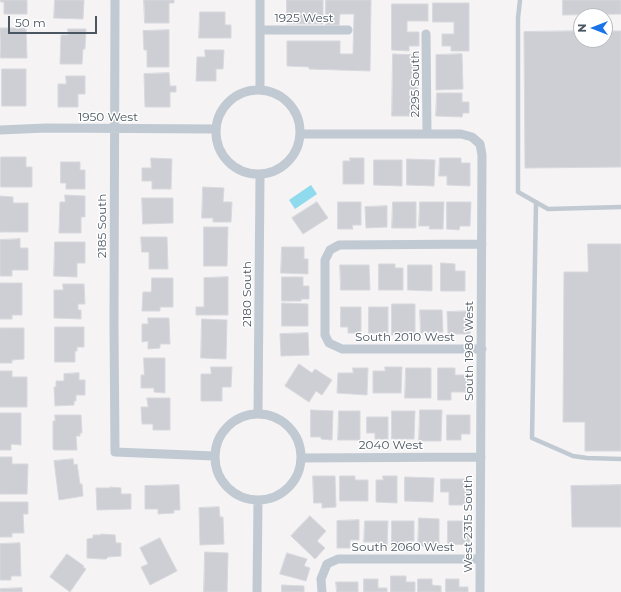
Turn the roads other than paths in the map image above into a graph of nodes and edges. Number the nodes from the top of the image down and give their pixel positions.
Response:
1 (115, 0) edge
2 (260, 0) edge
3 (520, 0) edge
4 (260, 30) junction
5 (348, 30) dead end
6 (426, 34) dead end
7 (260, 89) junction
8 (114, 129) junction
9 (216, 129) junction
10 (0, 130) edge
11 (301, 134) junction
12 (427, 134) junction
13 (260, 175) junction
14 (536, 202) junction
15 (621, 207) edge
16 (482, 244) junction
17 (482, 349) junction
18 (258, 413) junction
19 (214, 456) junction
20 (481, 457) junction
21 (301, 458) junction
22 (621, 459) edge
23 (258, 500) junction
24 (480, 559) junction
25 (257, 592) edge
26 (322, 592) edge
27 (480, 592) edge

1 - 8 street, 2185 South
2 - 4 street
3 - 14 lane
4 - 5 street, 1925 West
4 - 7 street
6 - 12 street, 2295 South
7 - 9 street
7 - 11 street
8 - 9 street, 1950 West
8 - 10 street, 1950 West
8 - 19 street, 2185 South
9 - 13 street
11 - 12 street
11 - 13 street
12 - 16 street, South 1980 West
13 - 18 street, 2180 South
14 - 15 lane
14 - 22 lane
16 - 17 street, South 1980 West
16 - 17 street, South 2010 West
17 - 20 street, South 1980 West
18 - 19 street
18 - 21 street
19 - 23 street
20 - 21 street, 2040 West
20 - 24 street, West 2315 South
21 - 23 street
23 - 25 street
24 - 26 street, South 2060 West
24 - 27 street, West 2315 South

